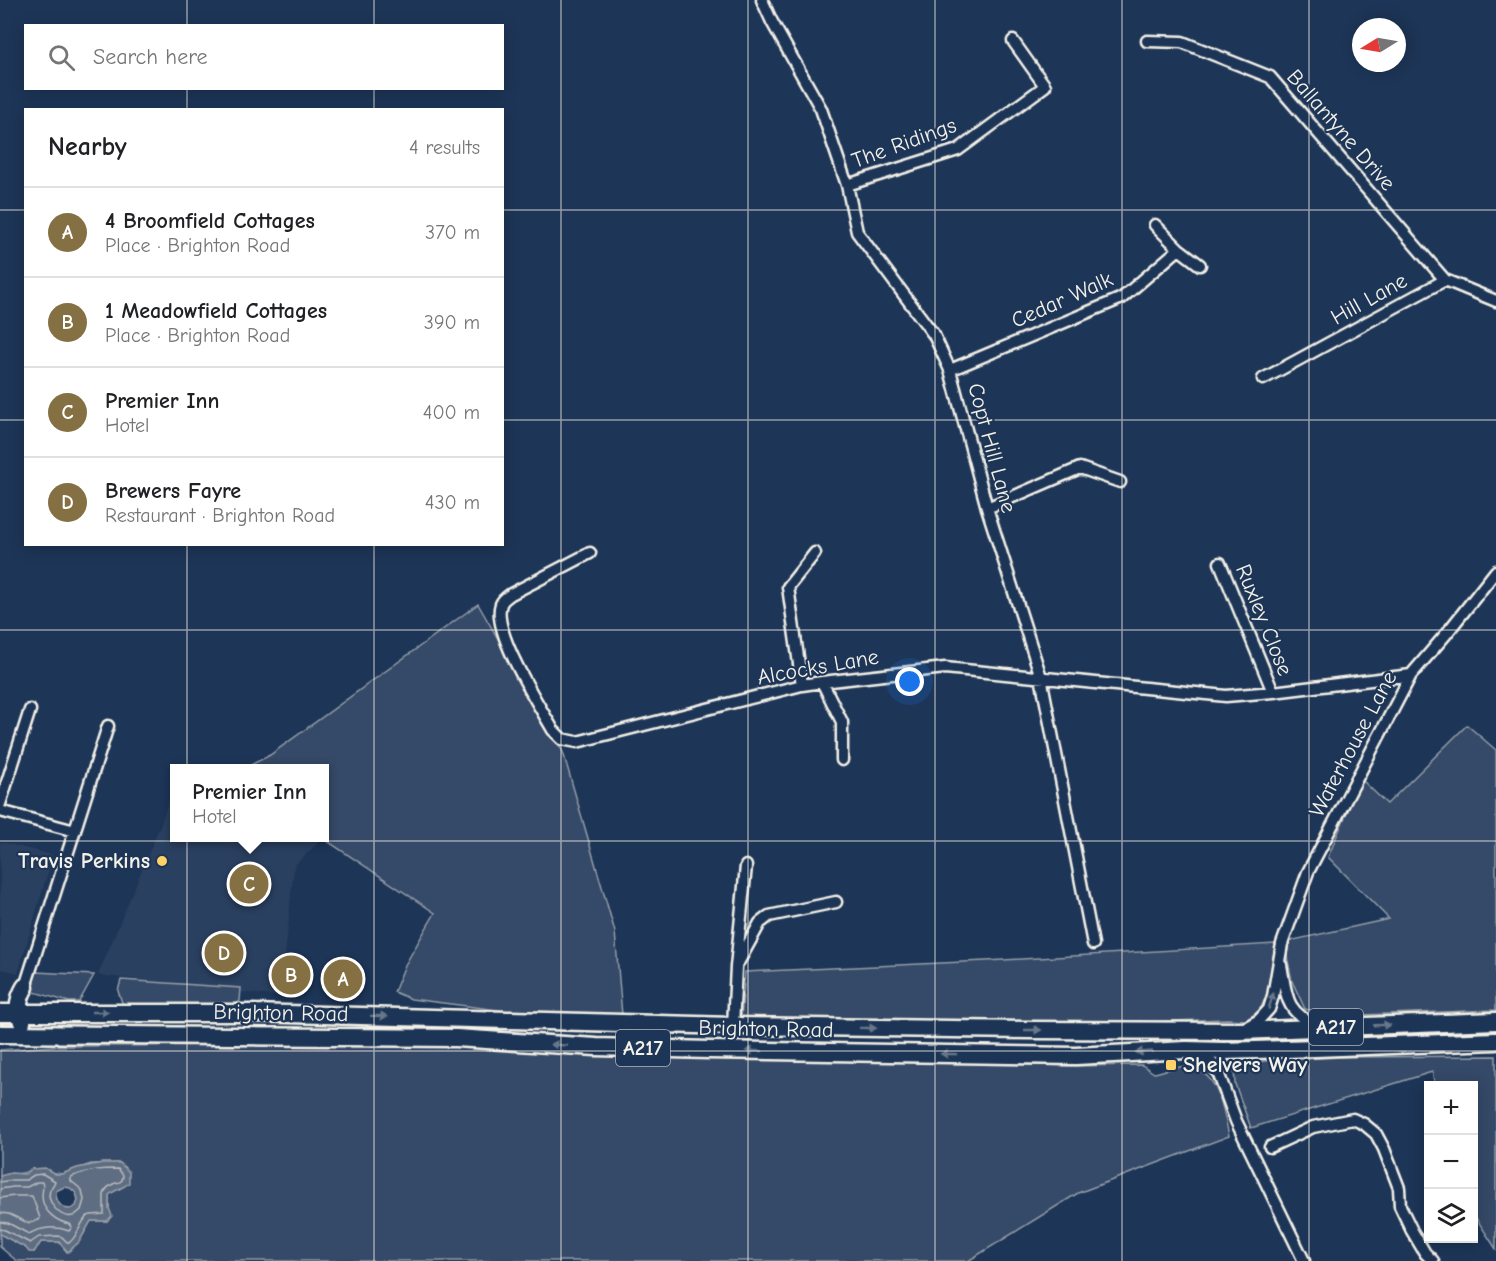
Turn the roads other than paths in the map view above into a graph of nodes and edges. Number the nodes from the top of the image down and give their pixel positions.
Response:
1 (762, 0) edge
2 (1013, 41) dead end
3 (1147, 41) dead end
4 (847, 185) junction
5 (1155, 225) dead end
6 (1179, 249) junction
7 (1200, 266) dead end
8 (1445, 280) junction
9 (1496, 301) edge
10 (950, 370) junction
11 (1263, 379) dead end
12 (1120, 482) dead end
13 (987, 508) junction
14 (590, 553) dead end
15 (815, 553) dead end
16 (1220, 563) dead end
17 (1496, 571) edge
18 (1411, 675) junction
19 (1041, 677) junction
20 (822, 682) junction
21 (802, 686) junction
22 (1273, 692) junction
23 (30, 710) dead end
24 (108, 726) dead end
25 (842, 760) dead end
26 (0, 804) edge
27 (0, 811) edge
28 (75, 831) junction
29 (746, 866) dead end
30 (836, 902) dead end
31 (1093, 944) dead end
32 (1279, 956) junction
33 (736, 967) junction
34 (25, 987) junction
35 (57, 1012) junction
36 (0, 1013) edge
37 (19, 1013) junction
38 (1496, 1021) edge
39 (734, 1026) junction
40 (1320, 1028) junction
41 (1176, 1030) junction
42 (1240, 1031) junction
43 (0, 1034) edge
44 (32, 1034) junction
45 (1496, 1041) edge
46 (1186, 1050) junction
47 (1224, 1051) junction
48 (1219, 1075) junction
49 (1270, 1147) dead end
50 (1304, 1261) edge
51 (1433, 1261) edge

1 - 4 street, Copt Hill Lane
2 - 4 street, The Ridings
3 - 8 street, Ballantyne Drive
4 - 10 street, Copt Hill Lane
5 - 6 street
6 - 7 street
6 - 10 street, Cedar Walk
8 - 9 street
8 - 11 street, Hill Lane
10 - 13 street, Copt Hill Lane
12 - 13 street
13 - 19 street, Copt Hill Lane
14 - 21 street, Alcocks Lane
15 - 21 street
16 - 22 street, Ruxley Close
17 - 18 street, Waterhouse Lane
18 - 22 street, Alcocks Lane
18 - 32 street, Waterhouse Lane
19 - 20 street, Alcocks Lane
19 - 22 street, Alcocks Lane
19 - 31 street, Copt Hill Lane
20 - 21 street, Alcocks Lane
20 - 25 street
23 - 26 street
24 - 28 street
27 - 28 street
28 - 34 street
29 - 33 street
30 - 33 street
32 - 40 street, Waterhouse Lane
42 -> 32 street, Waterhouse Lane
33 - 39 street
34 - 35 highway
34 - 37 highway
35 - 37 highway, Brighton Road / A217
35 -> 39 highway, Brighton Road / A217
36 - 37 highway, Brighton Road / A217
37 - 44 highway
40 -> 38 highway, Brighton Road / A217
39 -> 41 highway, Brighton Road / A217
40 - 42 highway, Brighton Road / A217
41 - 42 highway, Brighton Road / A217
41 - 47 highway
43 - 44 highway, Brighton Road / A217
46 -> 44 highway, Brighton Road / A217
45 - 47 highway, Brighton Road / A217
46 - 47 highway, Brighton Road / A217
46 - 48 street
47 - 48 street
48 - 50 street
49 - 51 street

